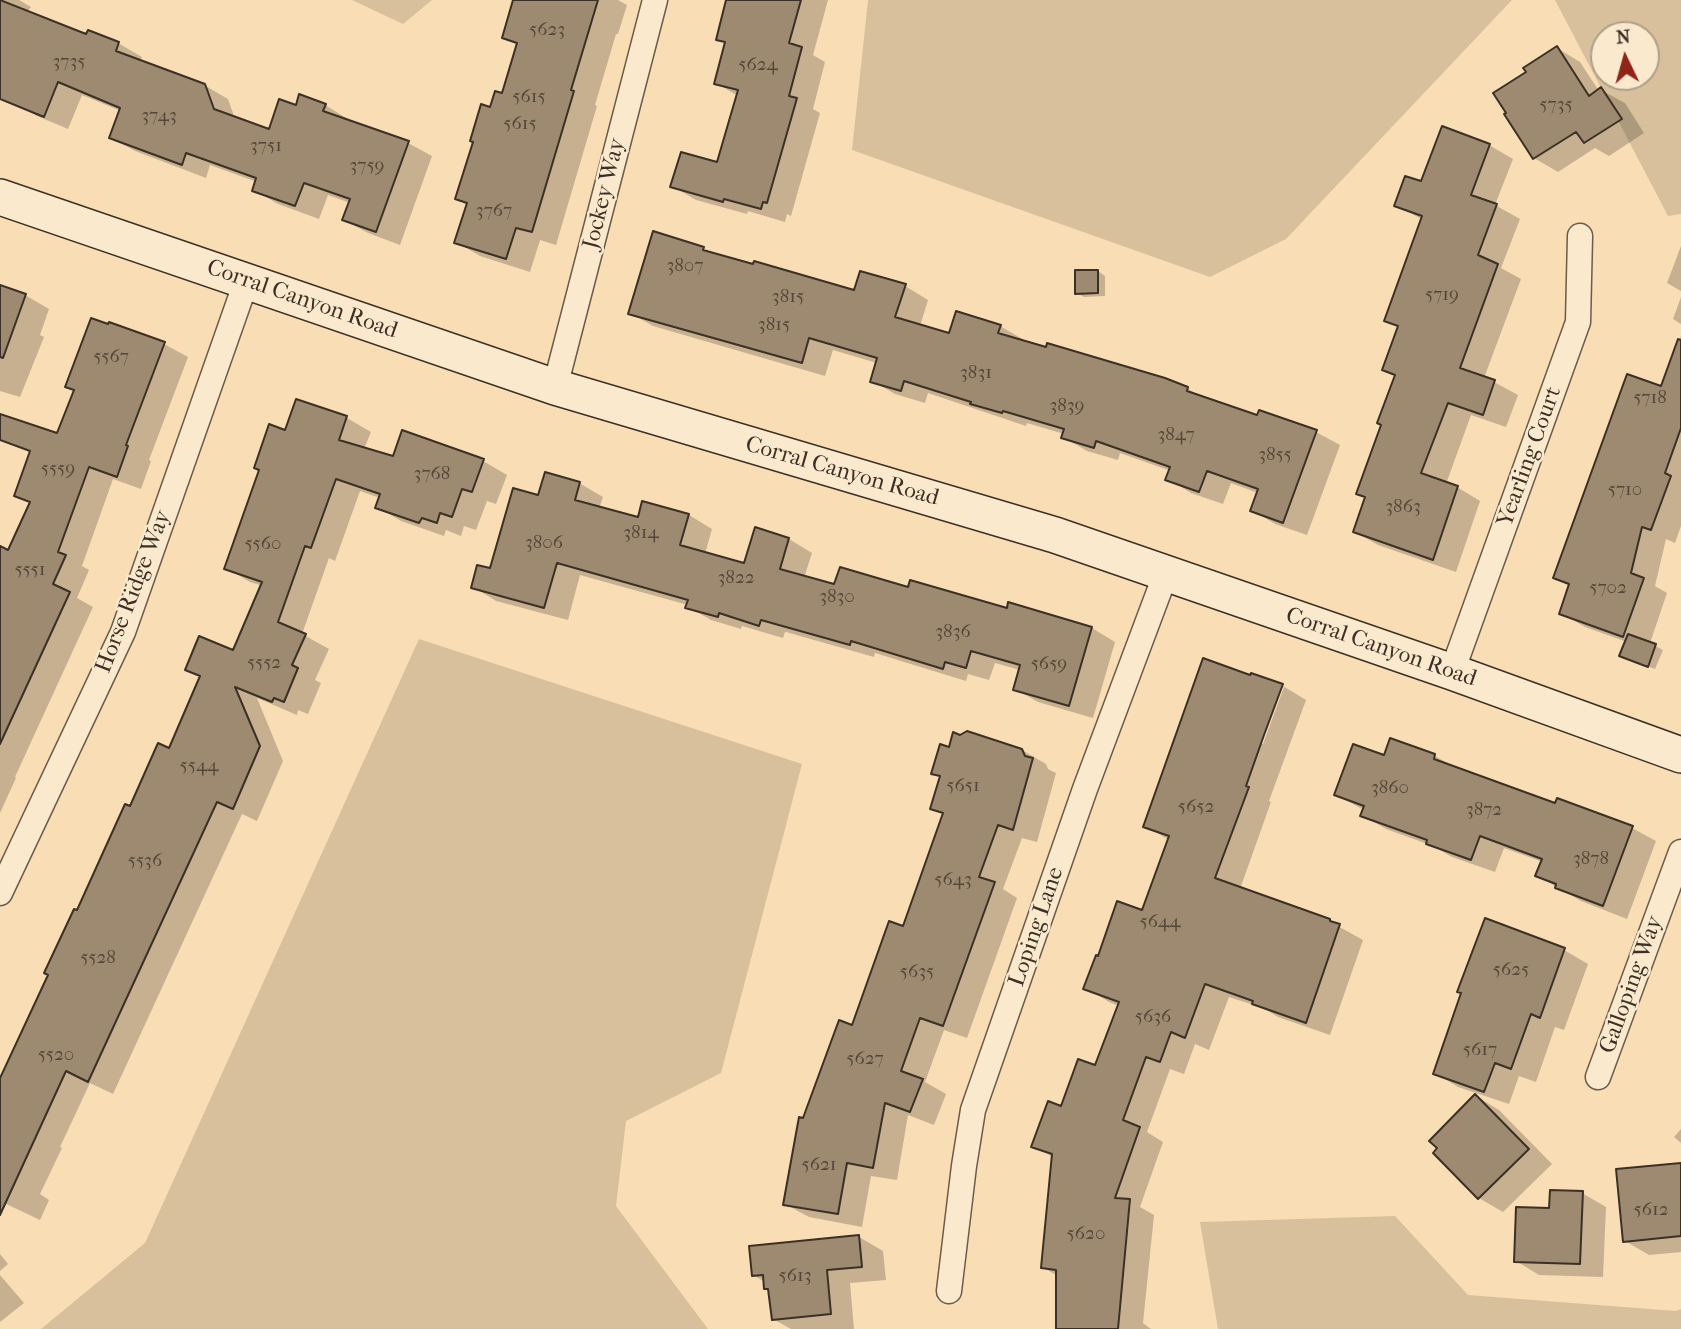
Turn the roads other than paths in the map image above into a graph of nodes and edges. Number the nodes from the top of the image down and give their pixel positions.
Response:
1 (655, 0) edge
2 (0, 197) edge
3 (1580, 236) dead end
4 (246, 282) junction
5 (555, 387) junction
6 (1166, 573) junction
7 (1452, 672) junction
8 (1681, 755) edge
9 (1681, 852) edge
10 (0, 894) edge
11 (1598, 1077) dead end
12 (949, 1291) dead end

1 - 5 street, Jockey Way
2 - 4 main road, Corral Canyon Road
3 - 7 street, Yearling Court
4 - 5 main road, Corral Canyon Road
4 - 10 street, Horse Ridge Way
5 - 6 main road, Corral Canyon Road
6 - 7 main road, Corral Canyon Road
6 - 12 street, Loping Lane
7 - 8 main road, Corral Canyon Road
9 - 11 street, Galloping Way

